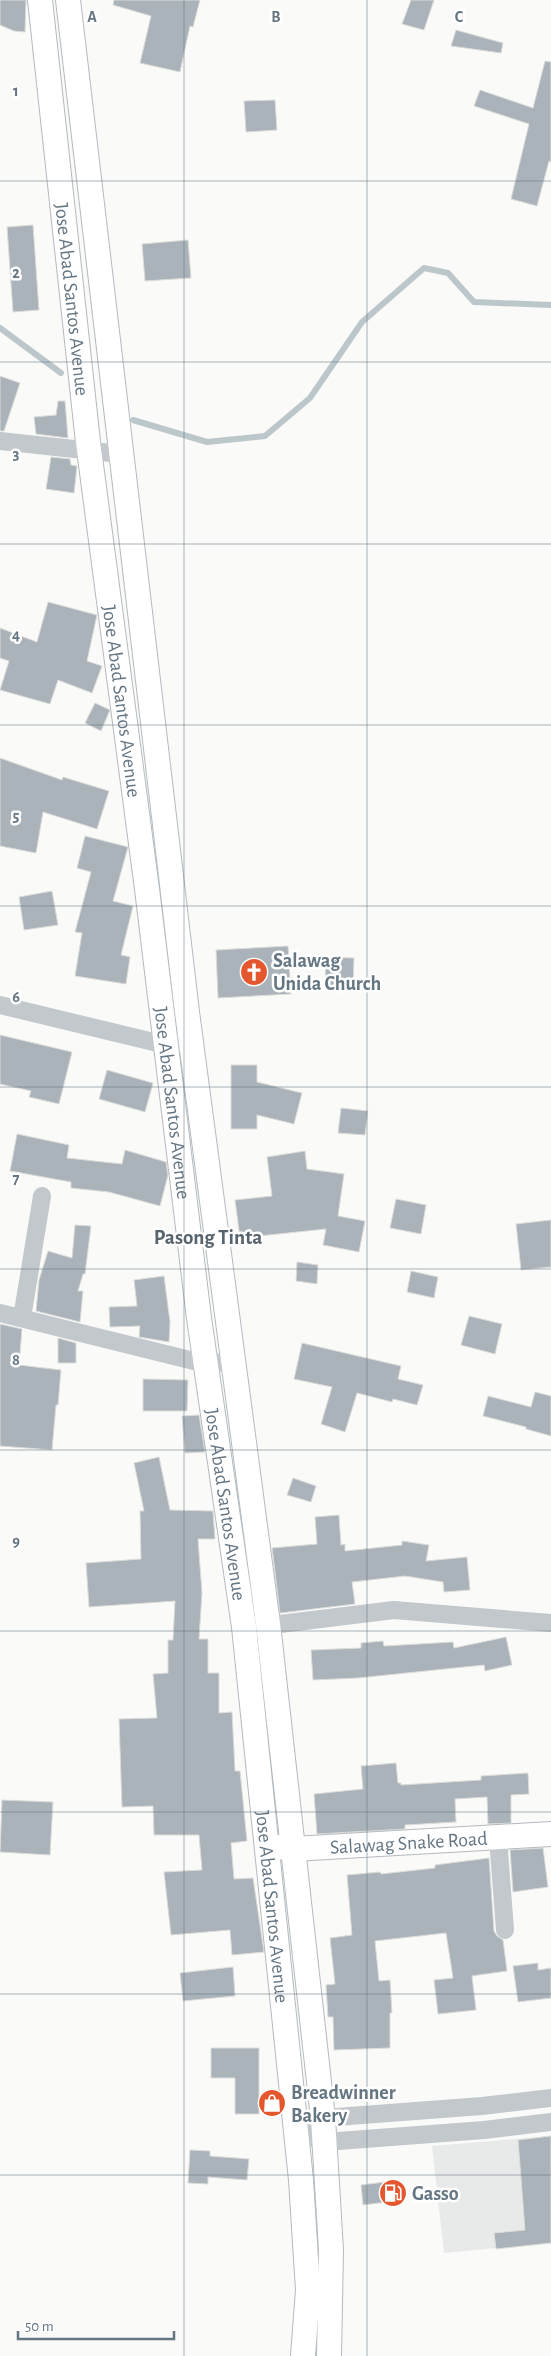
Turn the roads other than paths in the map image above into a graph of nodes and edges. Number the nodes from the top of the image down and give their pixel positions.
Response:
1 (40, 0) edge
2 (68, 0) edge
3 (0, 441) edge
4 (88, 447) junction
5 (119, 447) junction
6 (0, 1005) edge
7 (191, 1041) junction
8 (166, 1044) junction
9 (42, 1196) dead end
10 (0, 1313) edge
11 (22, 1318) junction
12 (234, 1361) junction
13 (206, 1364) junction
14 (268, 1624) junction
15 (551, 1624) edge
16 (244, 1627) junction
17 (551, 1834) edge
18 (498, 1838) junction
19 (267, 1845) junction
20 (293, 1849) junction
21 (505, 1930) dead end
22 (551, 2098) edge
23 (482, 2106) junction
24 (323, 2118) junction
25 (551, 2122) edge
26 (484, 2130) junction
27 (297, 2132) junction
28 (326, 2142) junction
29 (303, 2356) edge
30 (329, 2356) edge

1 - 4 main road, Jose Abad Santos Avenue
2 - 5 main road, Jose Abad Santos Avenue
3 - 4 street
4 - 5 street
4 - 8 main road, Jose Abad Santos Avenue
5 - 7 main road, Jose Abad Santos Avenue
6 - 8 street
7 - 8 street
7 - 12 main road, Jose Abad Santos Avenue
8 - 13 main road, Jose Abad Santos Avenue
9 - 11 street
10 - 11 street
11 - 13 street
12 - 13 street
12 - 14 main road, Jose Abad Santos Avenue
13 - 16 main road, Jose Abad Santos Avenue
14 - 15 street
14 - 16 street
14 - 20 main road, Jose Abad Santos Avenue
16 - 19 main road, Jose Abad Santos Avenue
17 - 18 main road, Salawag Snake Road
18 - 20 main road, Salawag Snake Road
18 - 21 street
19 - 20 main road, Salawag Snake Road
19 - 27 main road, Jose Abad Santos Avenue
20 - 24 main road, Jose Abad Santos Avenue
22 - 23 street
23 - 24 street
23 - 26 street
24 - 27 street
24 - 28 main road, Jose Abad Santos Avenue
25 - 26 street
26 - 28 street
27 - 28 street
27 - 29 main road, Jose Abad Santos Avenue
28 - 30 main road, Jose Abad Santos Avenue

